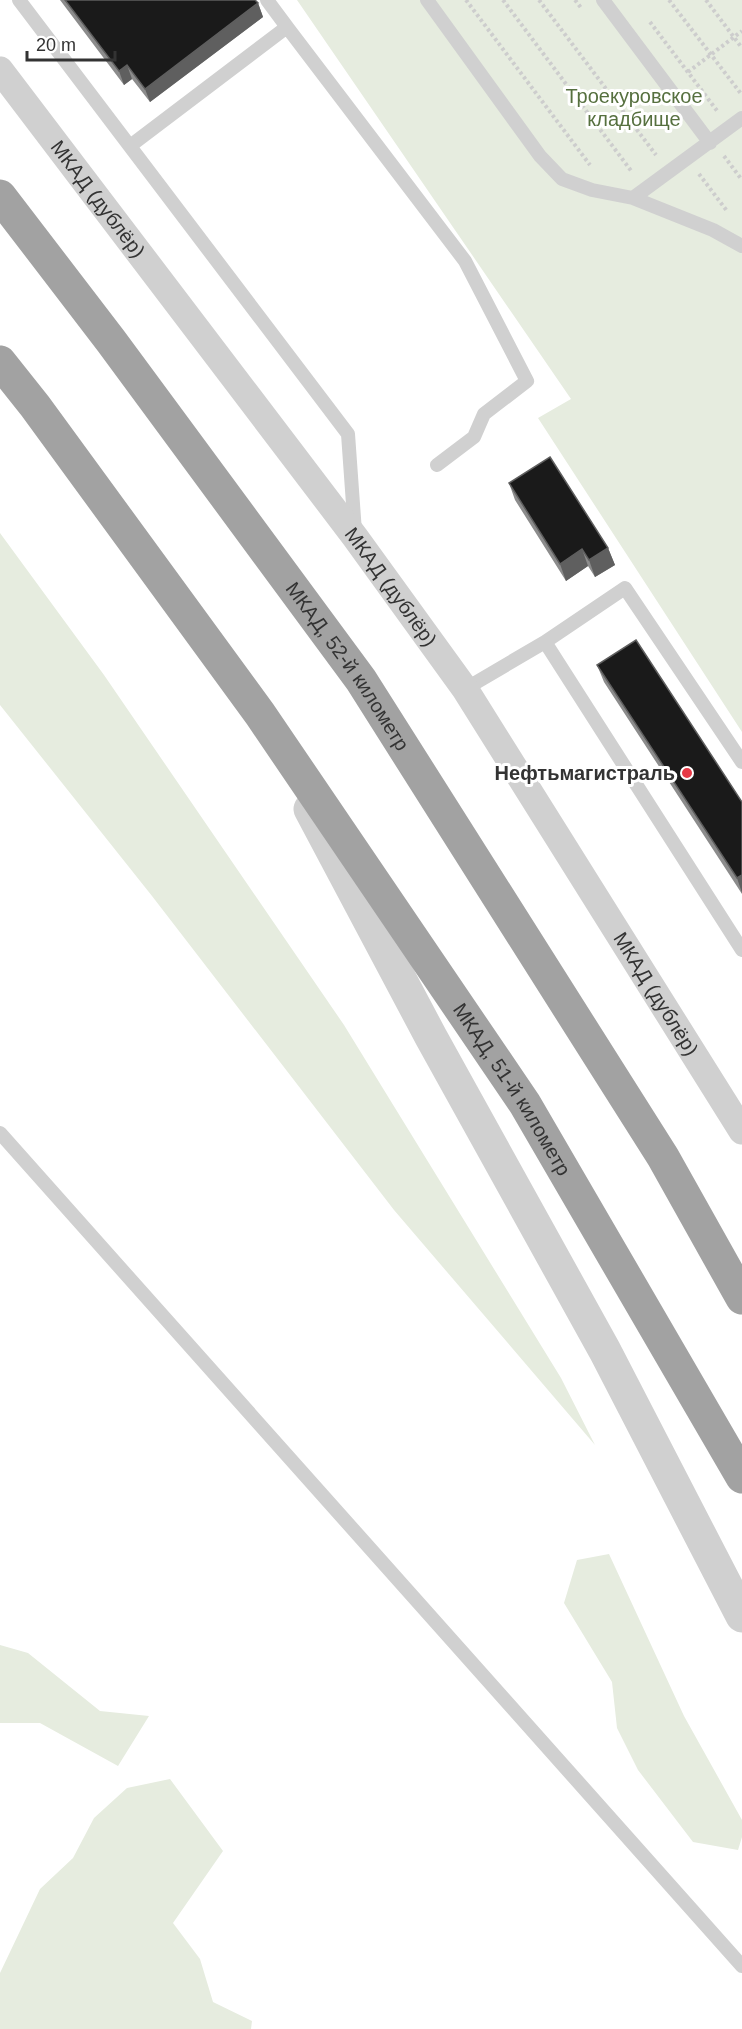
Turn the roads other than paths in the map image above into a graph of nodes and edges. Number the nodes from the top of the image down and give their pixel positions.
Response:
1 (19, 0) edge
2 (267, 0) edge
3 (427, 0) edge
4 (603, 0) edge
5 (287, 27) junction
6 (0, 70) edge
7 (742, 118) edge
8 (711, 142) junction
9 (130, 146) junction
10 (0, 196) edge
11 (633, 198) junction
12 (742, 246) edge
13 (0, 362) edge
14 (437, 465) dead end
15 (355, 537) junction
16 (545, 642) junction
17 (465, 689) junction
18 (260, 714) junction
19 (742, 762) edge
20 (742, 950) edge
21 (738, 1116) edge
22 (0, 1133) edge
23 (742, 1298) edge
24 (742, 1477) edge
25 (742, 1616) edge
26 (742, 1966) edge

1 - 9 lane
2 - 5 lane
3 - 11 lane
4 - 8 lane
5 - 9 lane
5 - 14 lane
6 - 15 street, МКАД (дублёр)
7 - 8 lane
8 - 11 lane
9 - 15 lane
10 - 23 highway, МКАД, 52-й километр
11 - 12 lane
13 - 18 highway
15 - 17 street, МКАД (дублёр)
16 - 17 lane
16 - 19 lane
16 - 20 lane
17 - 21 street, МКАД (дублёр)
18 - 24 highway, МКАД, 51-й километр
18 - 25 street
22 - 26 lane

